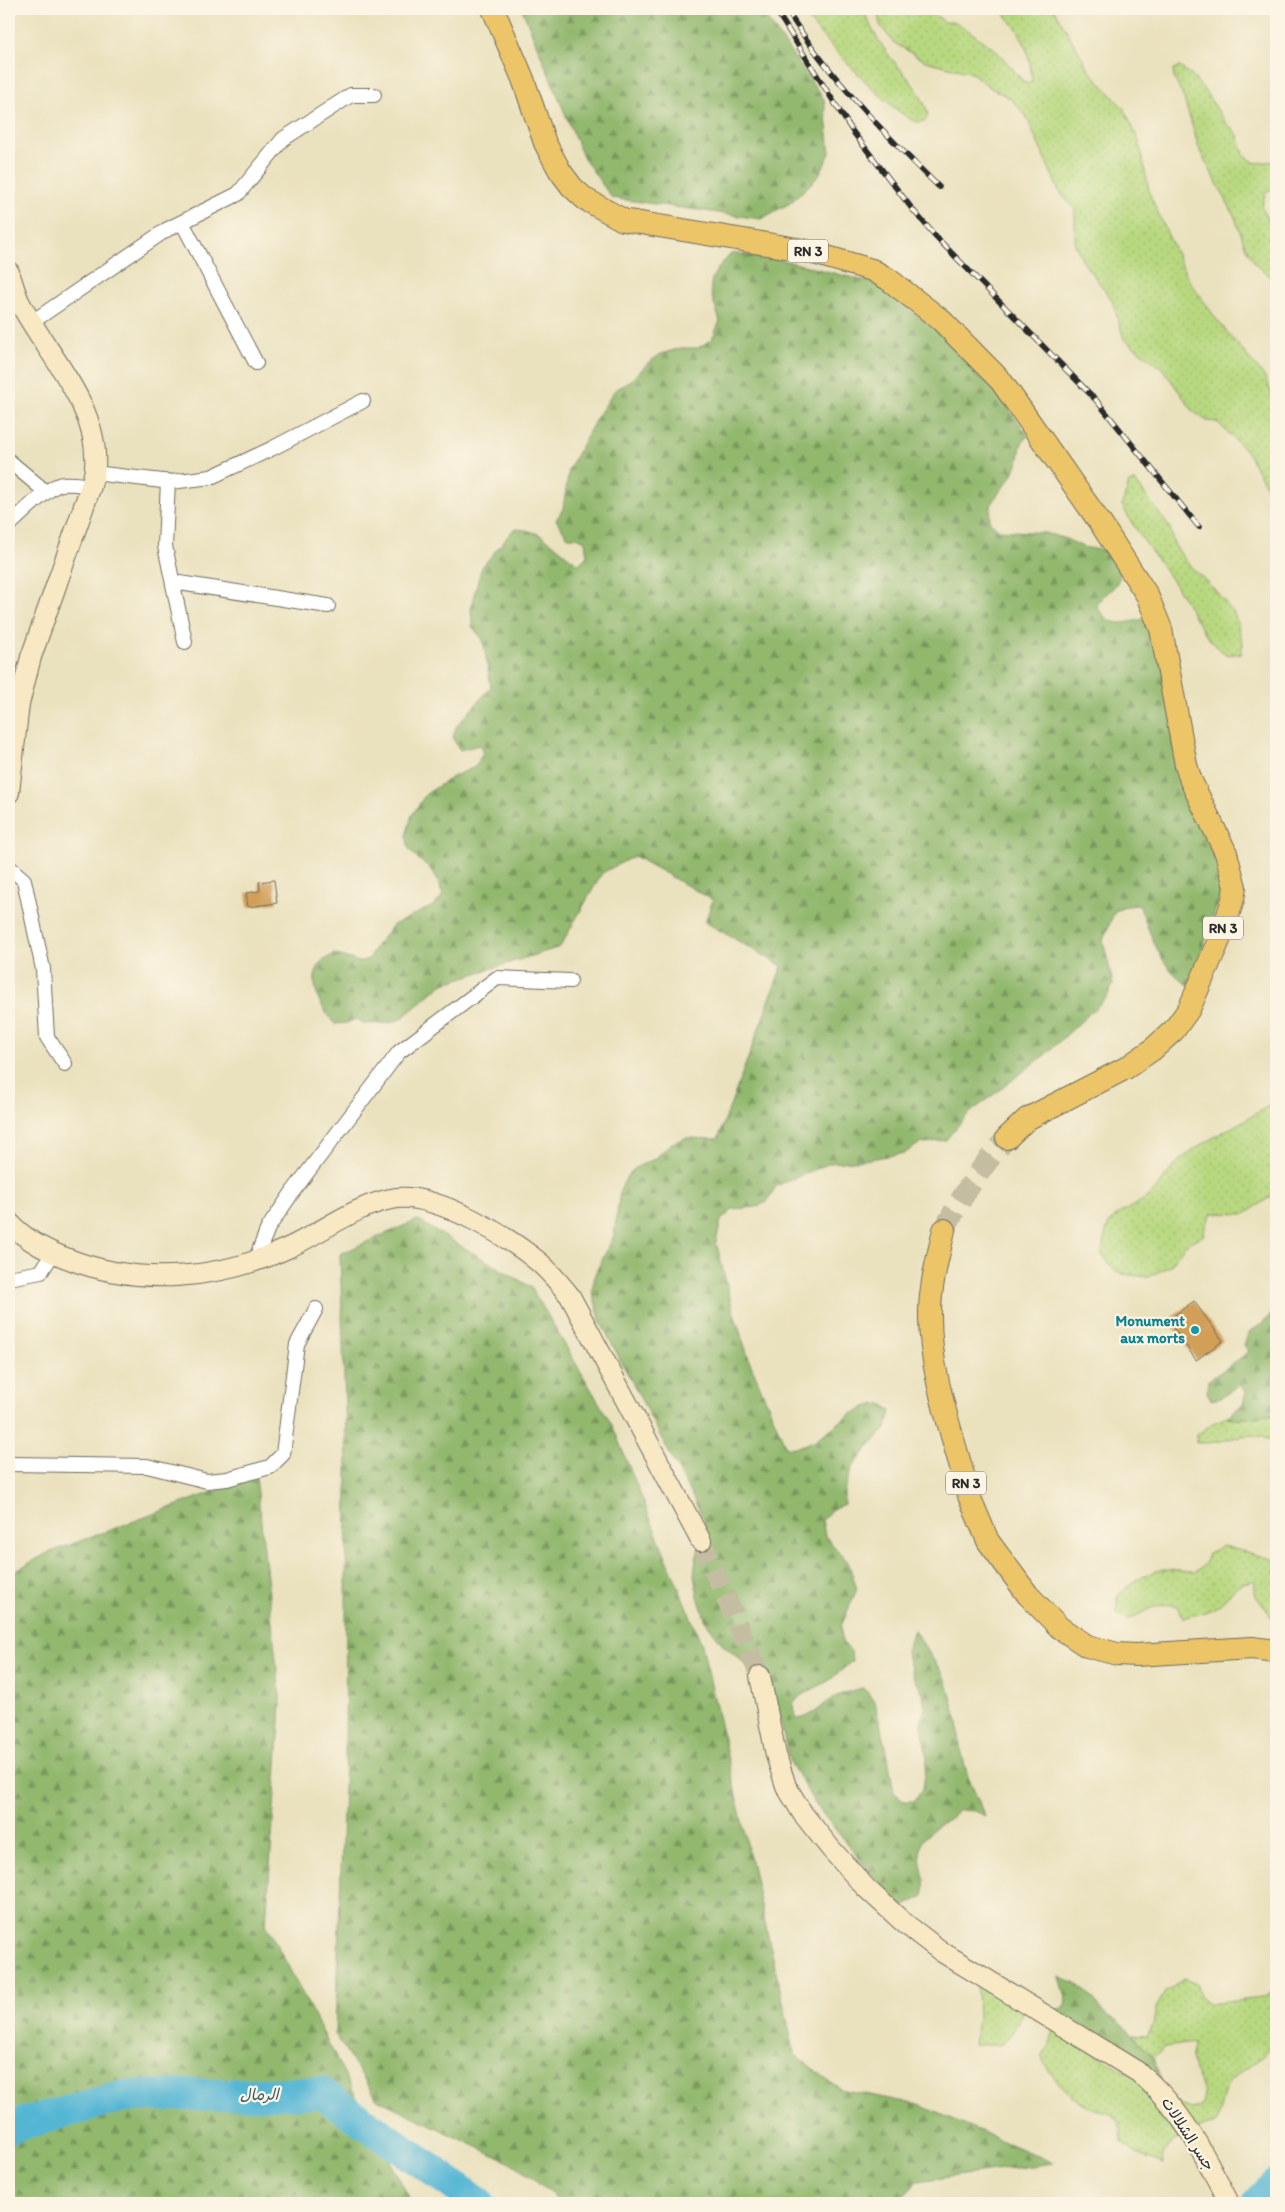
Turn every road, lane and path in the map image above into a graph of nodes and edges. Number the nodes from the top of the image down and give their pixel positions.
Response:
1 (493, 9) edge
2 (374, 95) dead end
3 (182, 222) junction
4 (9, 272) edge
5 (32, 322) junction
6 (256, 363) dead end
7 (363, 401) dead end
8 (9, 461) edge
9 (93, 480) junction
10 (168, 481) junction
11 (46, 492) junction
12 (9, 525) edge
13 (173, 582) junction
14 (328, 606) dead end
15 (185, 642) dead end
16 (9, 793) edge
17 (9, 867) edge
18 (570, 981) dead end
19 (65, 1064) dead end
20 (1007, 1138) tunnel mouth
21 (9, 1222) edge
22 (944, 1230) tunnel mouth
23 (53, 1253) junction
24 (255, 1261) junction
25 (9, 1278) edge
26 (316, 1309) dead end
27 (9, 1464) edge
28 (702, 1541) tunnel mouth
29 (1276, 1651) edge
30 (760, 1676) tunnel mouth
31 (1229, 2203) edge

1 - 20 main road, RN 3
2 - 3 street
3 - 5 street
3 - 6 street
4 - 5 main road
5 - 9 main road
7 - 10 street
8 - 11 street
9 - 10 street
9 - 11 street
9 - 16 main road
10 - 13 street
11 - 12 street
13 - 14 street
13 - 15 street
17 - 19 street
18 - 24 street
21 - 23 main road
22 - 29 main road, RN 3
23 - 24 main road
23 - 25 street
24 - 28 main road
26 - 27 street
30 - 31 main road, جسر الشلالات

